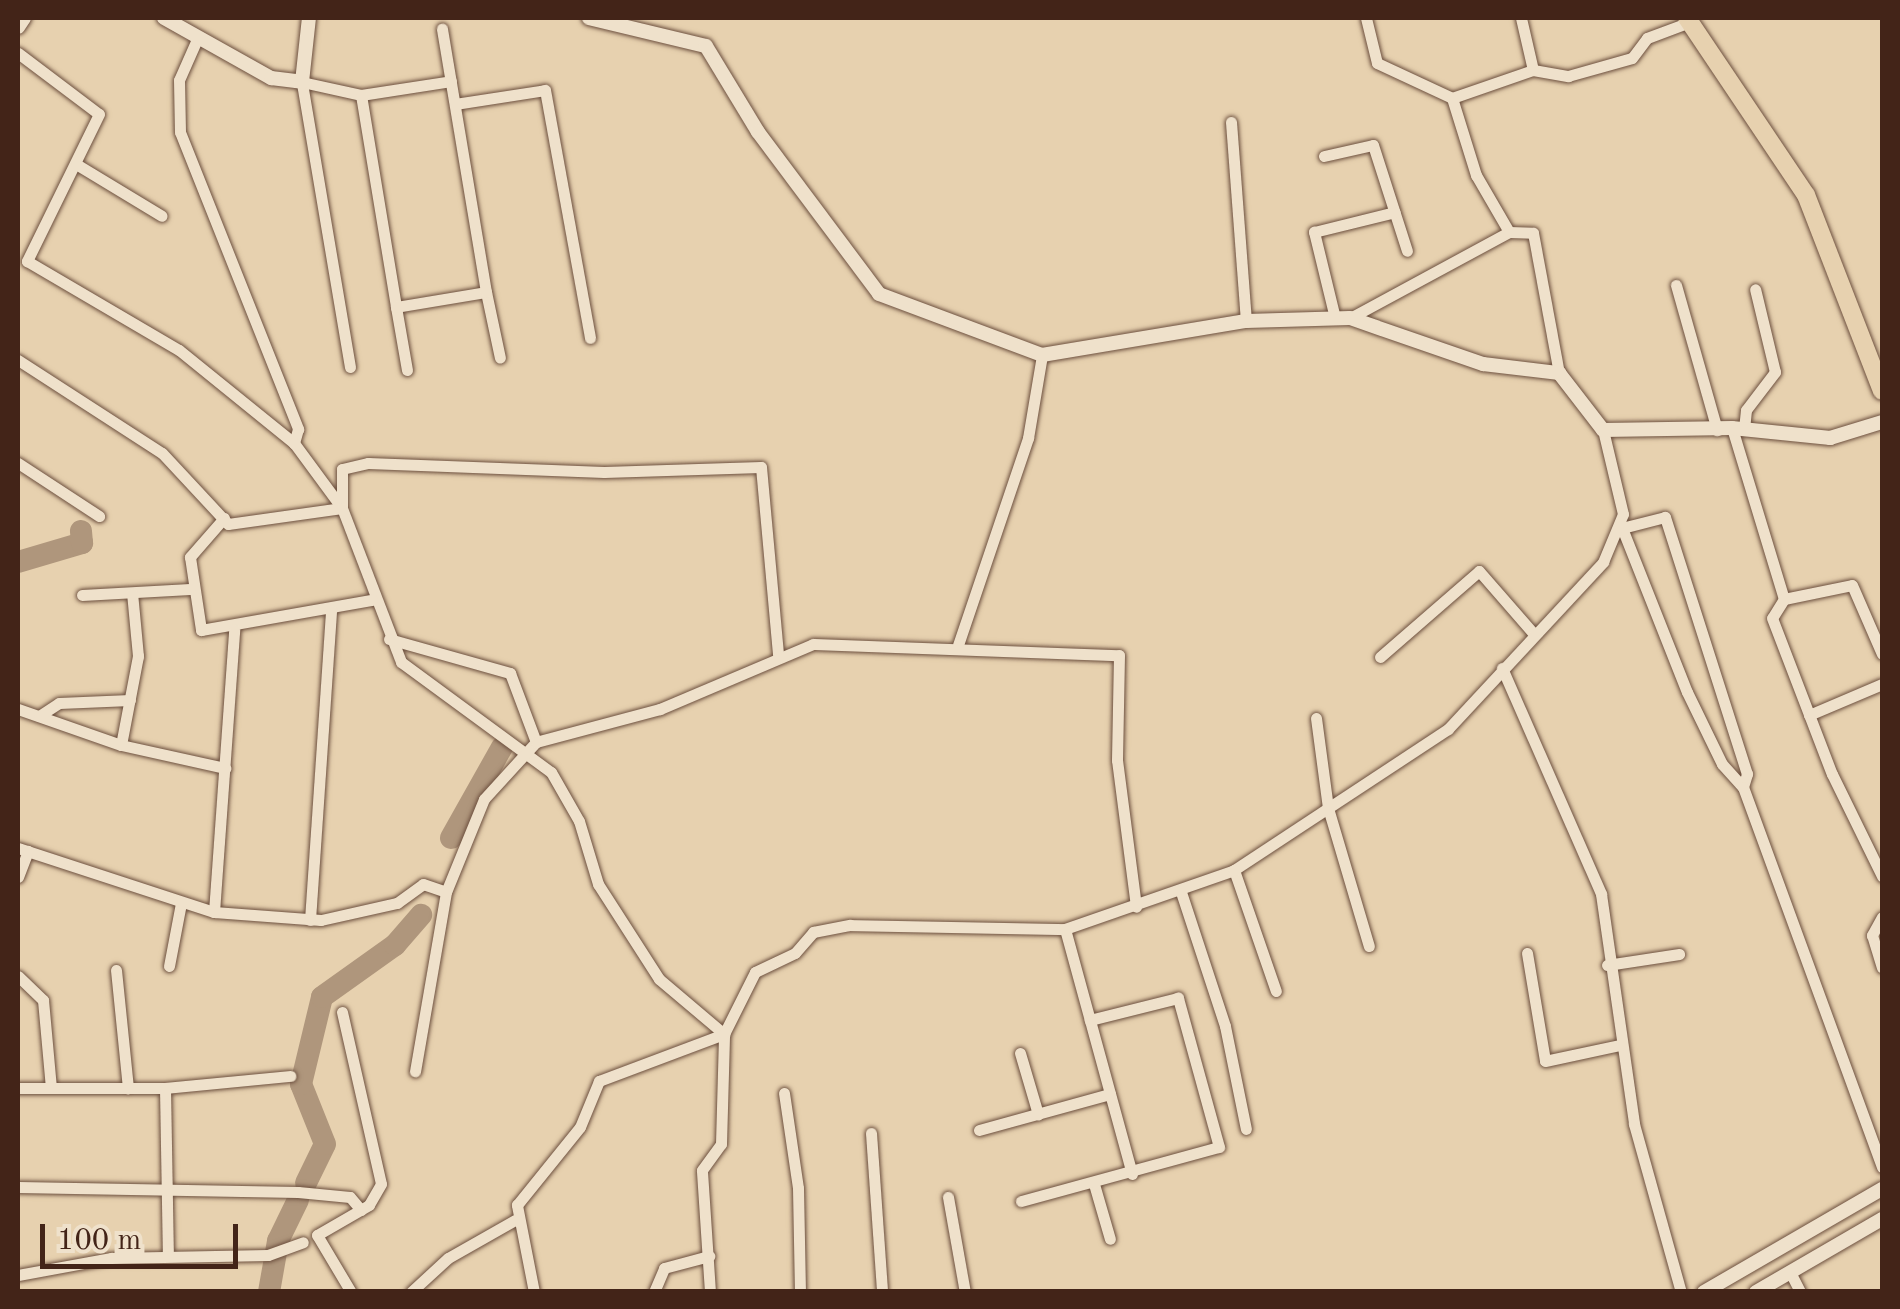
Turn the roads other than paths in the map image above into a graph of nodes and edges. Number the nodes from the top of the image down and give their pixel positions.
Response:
1 (24, 18) edge
2 (164, 18) edge
3 (308, 18) edge
4 (589, 18) edge
5 (1366, 18) edge
6 (1521, 18) edge
7 (1689, 20) edge
8 (18, 27) edge
9 (442, 29) dead end
10 (198, 36) junction
11 (18, 53) edge
12 (1532, 70) junction
13 (451, 81) junction
14 (302, 82) junction
15 (361, 95) junction
16 (1452, 98) junction
17 (454, 104) junction
18 (1231, 122) dead end
19 (1324, 156) dead end
20 (76, 164) junction
21 (1394, 212) junction
22 (162, 216) dead end
23 (1509, 232) junction
24 (1407, 250) dead end
25 (1676, 286) dead end
26 (1755, 289) dead end
27 (486, 292) junction
28 (396, 308) junction
29 (1343, 318) junction
30 (1246, 322) junction
31 (590, 338) dead end
32 (1042, 356) junction
33 (500, 358) dead end
34 (18, 360) edge
35 (350, 367) dead end
36 (408, 370) dead end
37 (1560, 373) junction
38 (1882, 391) edge
39 (1882, 422) edge
40 (1731, 429) junction
41 (1603, 430) junction
42 (294, 443) junction
43 (18, 462) edge
44 (342, 508) junction
45 (99, 516) dead end
46 (224, 518) junction
47 (1622, 528) junction
48 (190, 589) junction
49 (132, 593) junction
50 (82, 595) dead end
51 (1784, 599) junction
52 (372, 600) junction
53 (331, 611) junction
54 (234, 630) junction
55 (1534, 634) junction
56 (390, 640) junction
57 (958, 646) junction
58 (778, 654) junction
59 (1882, 654) edge
60 (1380, 657) dead end
61 (1502, 668) junction
62 (1882, 684) edge
63 (130, 700) junction
64 (18, 709) edge
65 (1809, 715) junction
66 (39, 716) junction
67 (1316, 718) dead end
68 (536, 742) junction
69 (121, 745) junction
70 (528, 755) junction
71 (226, 768) junction
72 (1744, 787) junction
73 (1328, 808) junction
74 (23, 849) edge
75 (1234, 870) junction
76 (1882, 876) edge
77 (18, 877) edge
78 (446, 892) junction
79 (1181, 892) junction
80 (181, 903) junction
81 (1136, 906) junction
82 (214, 912) junction
83 (1882, 917) edge
84 (310, 920) junction
85 (1065, 930) junction
86 (1369, 946) dead end
87 (1527, 953) dead end
88 (1678, 954) dead end
89 (1607, 965) junction
90 (169, 966) dead end
91 (1882, 968) edge
92 (116, 970) dead end
93 (18, 976) edge
94 (1276, 991) dead end
95 (342, 1012) dead end
96 (1090, 1020) junction
97 (724, 1034) junction
98 (1620, 1044) junction
99 (1020, 1053) dead end
100 (415, 1071) dead end
101 (290, 1076) dead end
102 (18, 1088) edge
103 (51, 1088) junction
104 (128, 1088) junction
105 (165, 1088) junction
106 (784, 1093) dead end
107 (1110, 1094) junction
108 (1038, 1114) junction
109 (1246, 1129) dead end
110 (979, 1130) dead end
111 (872, 1133) dead end
112 (1882, 1167) edge
113 (1132, 1174) junction
114 (1094, 1184) junction
115 (18, 1187) edge
116 (1882, 1188) edge
117 (170, 1190) junction
118 (948, 1197) dead end
119 (1020, 1201) dead end
120 (362, 1210) junction
121 (1882, 1218) edge
122 (515, 1220) junction
123 (1110, 1239) dead end
124 (303, 1242) dead end
125 (168, 1255) junction
126 (709, 1256) junction
127 (1790, 1272) junction
128 (18, 1274) edge
129 (350, 1292) edge
130 (411, 1292) edge
131 (534, 1292) edge
132 (654, 1292) edge
133 (710, 1292) edge
134 (800, 1292) edge
135 (882, 1292) edge
136 (965, 1292) edge
137 (1682, 1292) edge
138 (1704, 1292) edge
139 (1756, 1292) edge
140 (1800, 1292) edge

1 - 8 street
2 - 10 street
3 - 14 street
4 - 32 street
5 - 16 street
6 - 12 street
7 - 12 street
7 - 38 main road
9 - 13 street
10 - 14 street
10 - 42 street
11 - 20 street
12 - 16 street
13 - 15 street
13 - 17 street
14 - 15 street
14 - 35 street
15 - 28 street
16 - 23 street
17 - 27 street
17 - 31 street
18 - 30 street
19 - 21 street
20 - 22 street
20 - 42 street
21 - 24 street
21 - 29 street
23 - 29 street
23 - 37 street
25 - 40 street
26 - 40 street
27 - 28 street
27 - 33 street
28 - 36 street
29 - 30 street
29 - 37 street
30 - 32 street
32 - 57 street
34 - 46 street
37 - 41 street
39 - 40 street
40 - 41 street
40 - 51 street
41 - 47 street
42 - 44 street
43 - 45 street
44 - 46 street
44 - 52 street
44 - 58 street
46 - 48 street
47 - 55 street
47 - 72 street
47 - 72 street
48 - 49 street
48 - 54 street
49 - 50 street
49 - 63 street
51 - 59 street
51 - 65 street
52 - 53 street
52 - 56 street
53 - 54 street
53 - 84 street
54 - 71 street
55 - 60 street
55 - 61 street
56 - 68 street
56 - 70 street
57 - 58 street
57 - 81 street
58 - 68 street
61 - 73 street
61 - 89 street
62 - 65 street
63 - 66 street
63 - 69 street
64 - 66 street
65 - 76 street
66 - 69 street
67 - 73 street
68 - 70 street
69 - 71 street
70 - 78 street
70 - 97 street
71 - 82 street
72 - 112 street
73 - 75 street
73 - 86 street
74 - 77 street
74 - 80 street
75 - 79 street
75 - 94 street
78 - 84 street
78 - 100 street
79 - 81 street
79 - 109 street
80 - 82 street
80 - 90 street
81 - 85 street
82 - 84 street
83 - 91 street
85 - 96 street
85 - 97 street
87 - 98 street
88 - 89 street
89 - 98 street
92 - 104 street
93 - 103 street
95 - 120 street
96 - 107 street
96 - 113 street
97 - 122 street
97 - 126 street
98 - 137 street
99 - 108 street
101 - 105 street
102 - 103 street
103 - 104 street
104 - 105 street
105 - 117 street
106 - 134 street
107 - 108 street
107 - 113 street
108 - 110 street
111 - 135 street
113 - 114 street
114 - 119 street
114 - 123 street
115 - 117 street
116 - 138 street
117 - 120 street
117 - 125 street
118 - 136 street
120 - 129 street
121 - 127 street
122 - 130 street
122 - 131 street
124 - 125 street
125 - 128 street
126 - 132 street
126 - 133 street
127 - 139 street
127 - 140 street

